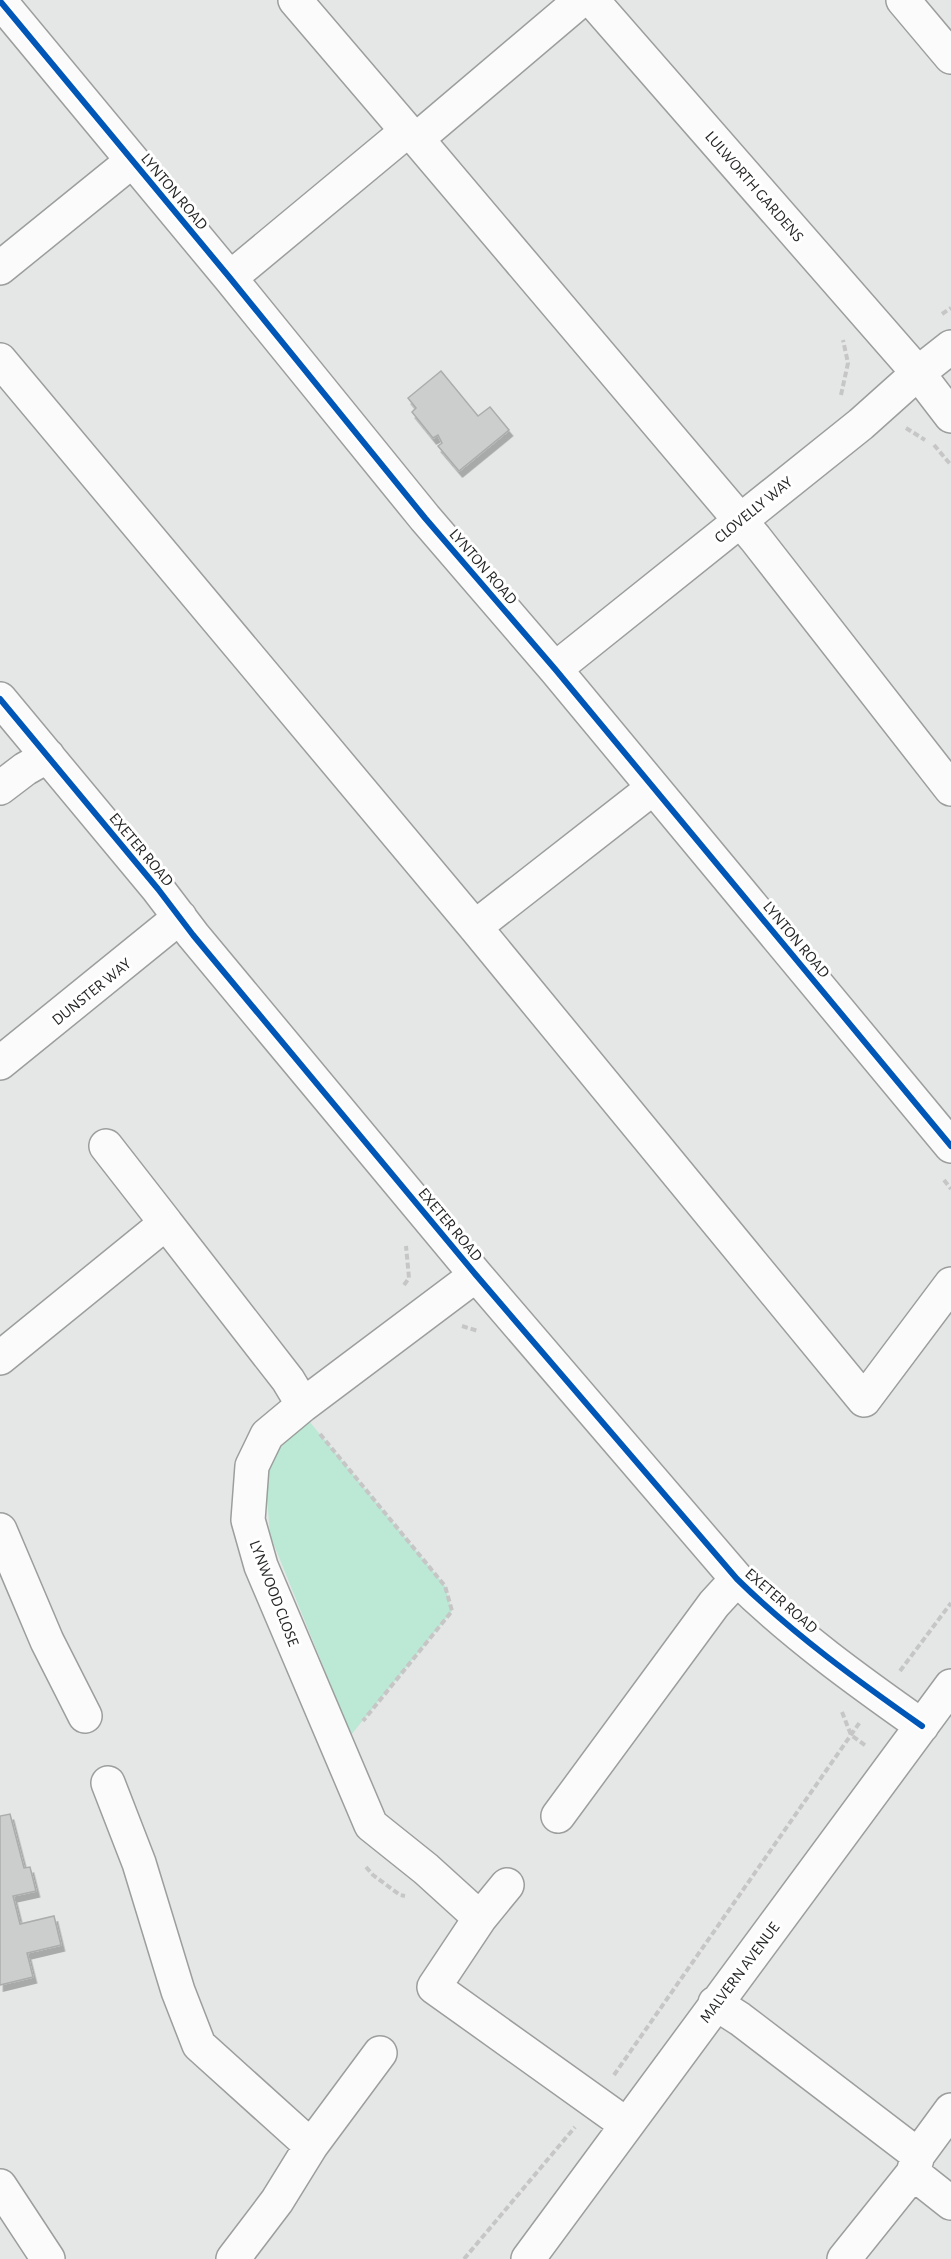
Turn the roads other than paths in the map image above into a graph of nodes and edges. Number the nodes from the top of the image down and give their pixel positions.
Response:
1 (295, 0) edge
2 (581, 0) edge
3 (592, 0) edge
4 (903, 0) edge
5 (0, 1) edge
6 (951, 57) edge
7 (412, 135) junction
8 (132, 161) junction
9 (0, 268) edge
10 (230, 278) junction
11 (951, 347) edge
12 (0, 360) edge
13 (918, 373) junction
14 (951, 416) edge
15 (738, 520) junction
16 (555, 669) junction
17 (0, 699) edge
18 (48, 756) junction
19 (0, 788) edge
20 (653, 788) junction
21 (951, 789) edge
22 (180, 917) junction
23 (475, 927) junction
24 (0, 1063) edge
25 (106, 1146) dead end
26 (951, 1146) edge
27 (166, 1223) junction
28 (476, 1275) junction
29 (951, 1284) edge
30 (0, 1358) edge
31 (310, 1417) junction
32 (0, 1530) edge
33 (737, 1579) junction
34 (951, 1686) edge
35 (85, 1716) dead end
36 (922, 1726) junction
37 (108, 1783) dead end
38 (558, 1816) dead end
39 (507, 1885) dead end
40 (480, 1918) junction
41 (716, 2003) junction
42 (380, 2053) dead end
43 (951, 2110) edge
44 (627, 2124) junction
45 (312, 2146) junction
46 (915, 2164) junction
47 (0, 2186) edge
48 (951, 2203) edge
49 (48, 2259) edge
50 (233, 2259) edge
51 (528, 2259) edge
52 (844, 2259) edge

1 - 7 street
2 - 7 street
3 - 13 street, LULWORTH GARDENS
4 - 6 street
5 - 8 street, LYNTON ROAD
7 - 10 street
7 - 15 street
8 - 9 street
8 - 10 street, LYNTON ROAD
10 - 16 street, LYNTON ROAD
11 - 13 street, CLOVELLY WAY
12 - 23 street
13 - 14 street, LULWORTH GARDENS
13 - 15 street, CLOVELLY WAY
15 - 16 street, CLOVELLY WAY
15 - 21 street
16 - 20 street, LYNTON ROAD
17 - 18 street, EXETER ROAD
18 - 19 street
18 - 22 street, EXETER ROAD
20 - 23 street
20 - 26 street, LYNTON ROAD
22 - 24 street, DUNSTER WAY
22 - 28 street, EXETER ROAD
23 - 29 street
25 - 27 street
27 - 30 street
27 - 31 street
28 - 31 street, LYNWOOD CLOSE
28 - 33 street, EXETER ROAD
31 - 40 street, LYNWOOD CLOSE
32 - 35 street
33 - 36 street, EXETER ROAD
33 - 38 street
34 - 36 street, MALVERN AVENUE
36 - 41 street, MALVERN AVENUE
37 - 45 street
39 - 40 street
40 - 44 street
41 - 44 street, MALVERN AVENUE
41 - 46 street
42 - 45 street
43 - 46 street
44 - 51 street, MALVERN AVENUE
45 - 50 street
46 - 48 street
46 - 52 street
47 - 49 street

